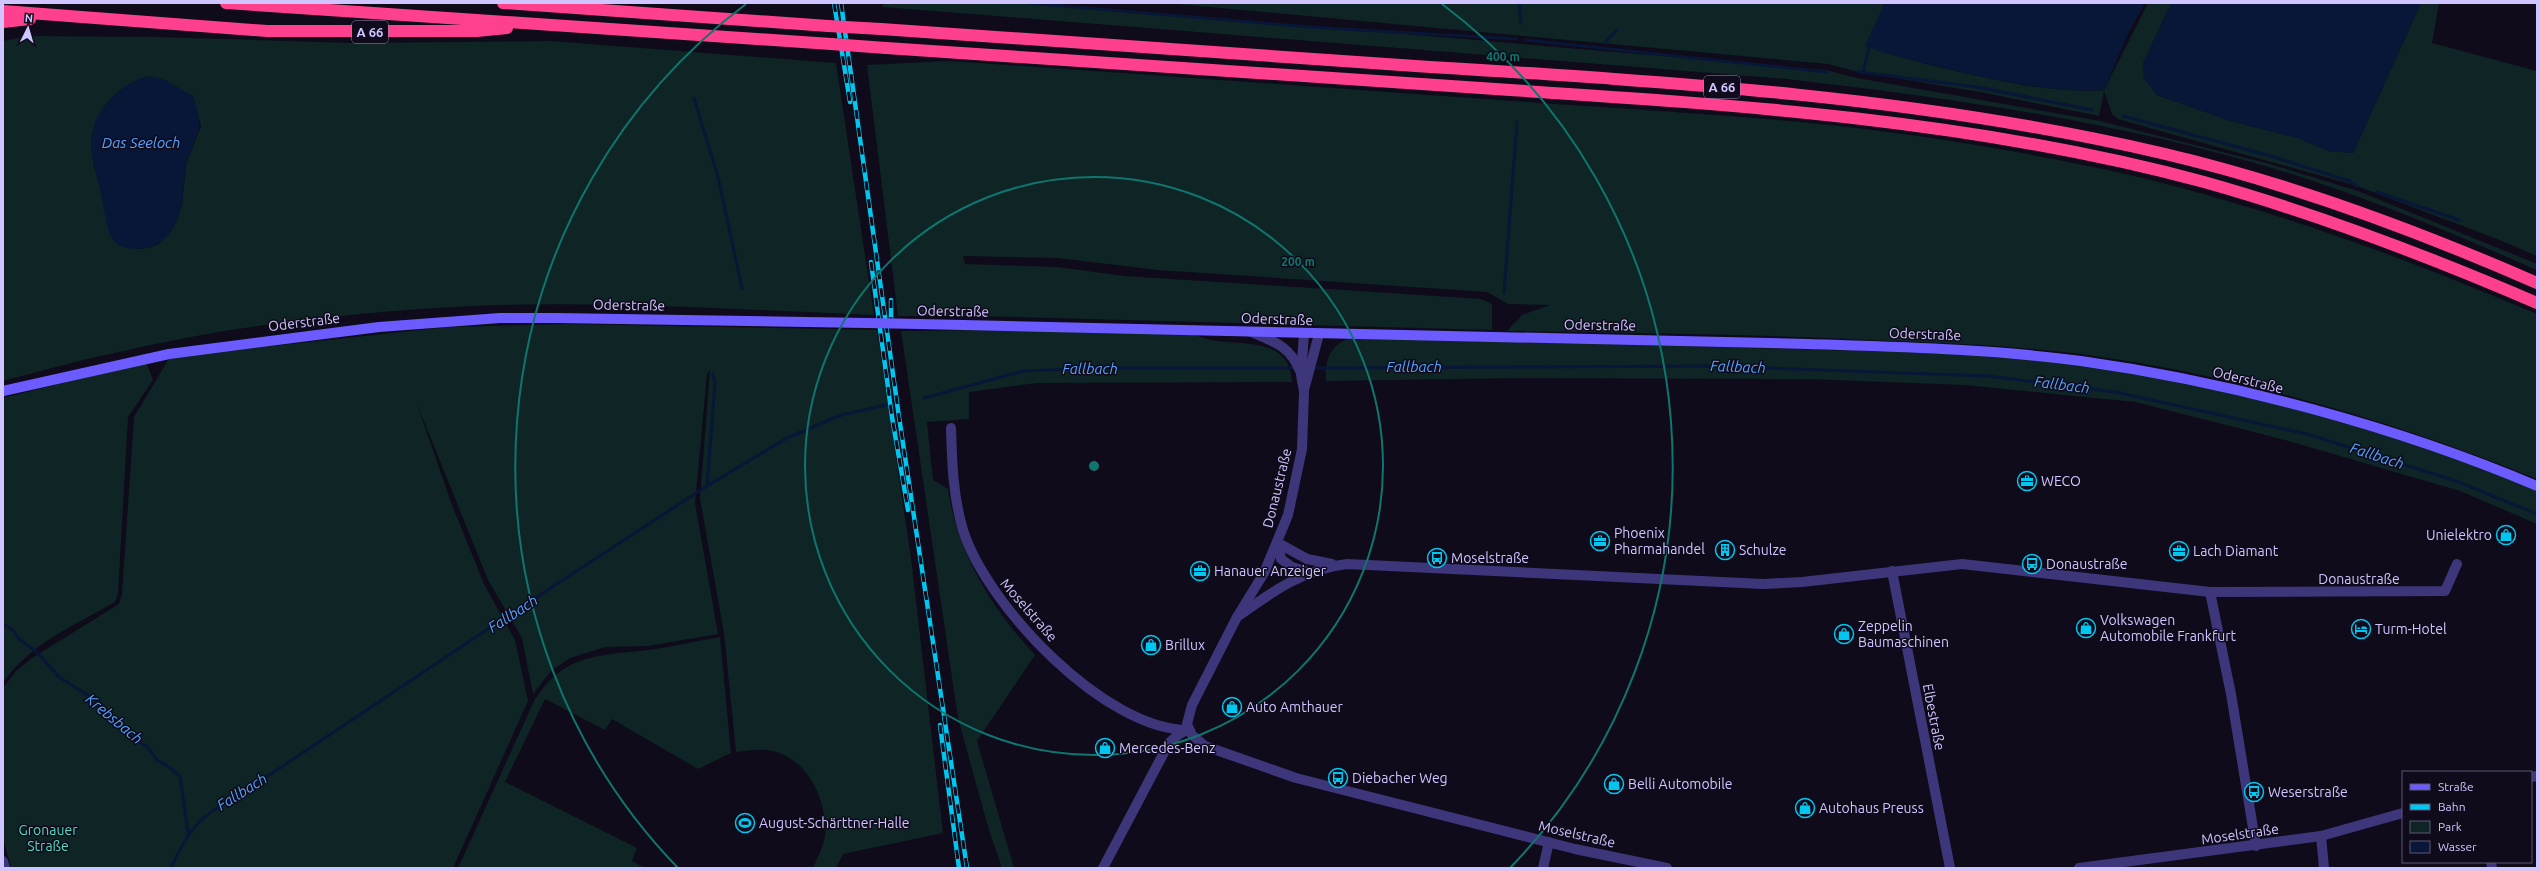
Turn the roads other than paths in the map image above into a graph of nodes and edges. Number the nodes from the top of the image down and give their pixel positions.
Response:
1 (226, 3) edge
2 (503, 3) edge
3 (3, 11) edge
4 (101, 19) junction
5 (3, 22) edge
6 (534, 24) junction
7 (2537, 283) edge
8 (2537, 303) edge
9 (1251, 332) junction
10 (1304, 334) junction
11 (1319, 334) junction
12 (1298, 359) junction
13 (1306, 374) junction
14 (3, 391) edge
15 (951, 428) dead end
16 (2537, 486) edge
17 (1278, 543) junction
18 (2457, 564) dead end
19 (1336, 565) junction
20 (1892, 571) junction
21 (1308, 572) junction
22 (2210, 592) junction
23 (1237, 617) junction
24 (1188, 730) junction
25 (2402, 813) edge
26 (2321, 836) junction
27 (1549, 842) junction
28 (2256, 846) junction
29 (3, 861) edge
30 (5, 868) edge
31 (1103, 868) edge
32 (1543, 868) edge
33 (1667, 868) edge
34 (1950, 868) edge
35 (2079, 868) edge
36 (2324, 868) edge

1 - 6 highway, A 66
2 - 7 highway, A 66, bridge
3 - 4 highway, A 66
4 - 5 highway, A 66
4 - 6 highway, A 66
6 - 8 highway, A 66, bridge
9 - 10 street, Oderstraße
9 - 12 street
9 - 14 street, Oderstraße, bridge
10 - 11 street, Oderstraße
10 - 12 street
11 - 13 street, Donaustraße
11 - 16 street, Oderstraße
12 - 13 street
13 - 17 street, Donaustraße
15 - 24 street, Moselstraße
17 - 19 street, Donaustraße
17 - 21 street, Donaustraße
17 - 23 street
18 - 22 street, Donaustraße
19 - 20 street, Donaustraße
19 - 21 street, Donaustraße
20 - 22 street, Donaustraße
20 - 34 street, Elbestraße
21 - 23 street, Donaustraße
22 - 28 street
23 - 24 street
24 - 27 street, Moselstraße
24 - 31 street
25 - 26 street, Moselstraße
26 - 28 street, Moselstraße
26 - 36 street
27 - 32 street
27 - 33 street, Moselstraße
28 - 35 street, Moselstraße
29 - 30 street

